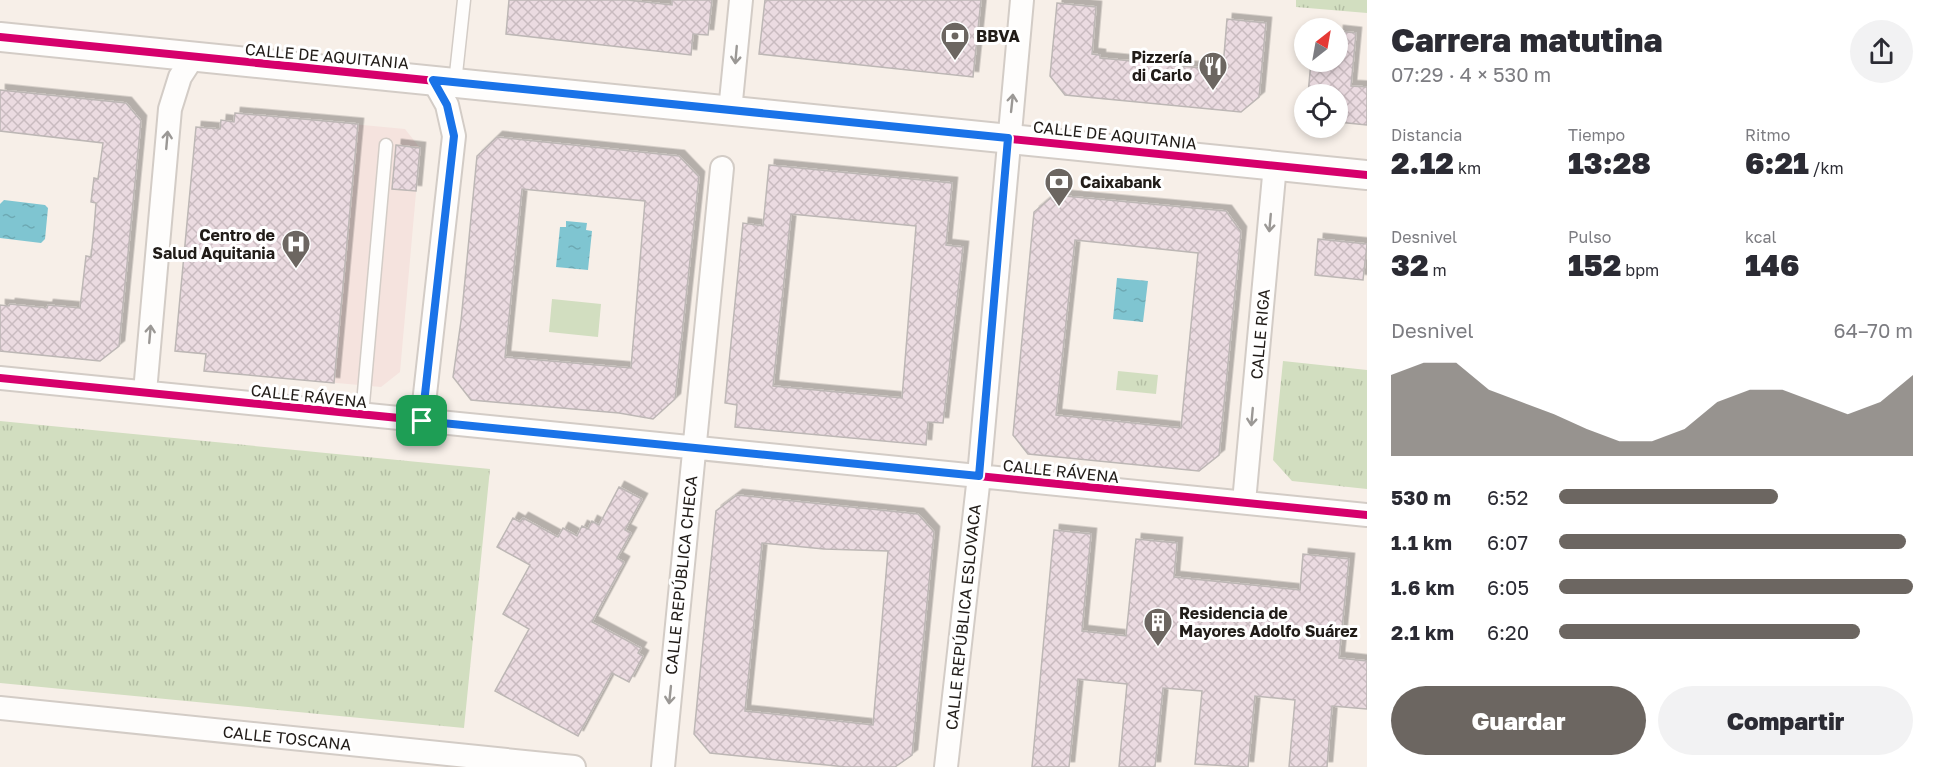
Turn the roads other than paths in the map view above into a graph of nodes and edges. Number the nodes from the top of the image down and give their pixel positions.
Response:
1 (464, 0) edge
2 (741, 0) edge
3 (1022, 0) edge
4 (0, 38) edge
5 (193, 57) junction
6 (444, 81) junction
7 (730, 111) junction
8 (1008, 138) junction
9 (386, 145) dead end
10 (1275, 165) junction
11 (722, 168) dead end
12 (1367, 175) edge
13 (0, 378) edge
14 (145, 392) junction
15 (362, 415) junction
16 (422, 421) junction
17 (694, 448) junction
18 (979, 476) junction
19 (1244, 502) junction
20 (1367, 515) edge
21 (0, 708) edge
22 (392, 758) edge
23 (574, 767) edge
24 (663, 767) edge
25 (946, 767) edge

1 - 6 lane
2 -> 7 street
8 -> 3 street, CALLE REPÚBLICA ESLOVACA
4 - 5 street, CALLE DE AQUITANIA
5 - 6 street, CALLE DE AQUITANIA
14 -> 5 street
6 - 7 street, CALLE DE AQUITANIA
6 - 16 street
7 - 8 street, CALLE DE AQUITANIA
8 - 10 street, CALLE DE AQUITANIA
8 - 18 street, CALLE REPÚBLICA ESLOVACA
9 - 15 lane
10 - 12 street, CALLE DE AQUITANIA
10 -> 19 street, CALLE RIGA
11 - 17 street, CALLE REPÚBLICA CHECA
13 - 14 street, CALLE RÁVENA
14 - 15 street, CALLE RÁVENA
15 - 16 street, CALLE RÁVENA
16 - 17 street, CALLE RÁVENA
17 - 18 street, CALLE RÁVENA
17 -> 24 street, CALLE REPÚBLICA CHECA
18 - 19 street, CALLE RÁVENA
18 - 25 street, CALLE REPÚBLICA ESLOVACA
19 - 20 street, CALLE RÁVENA
21 - 22 street, CALLE TOSCANA
22 - 23 street, CALLE TOSCANA

